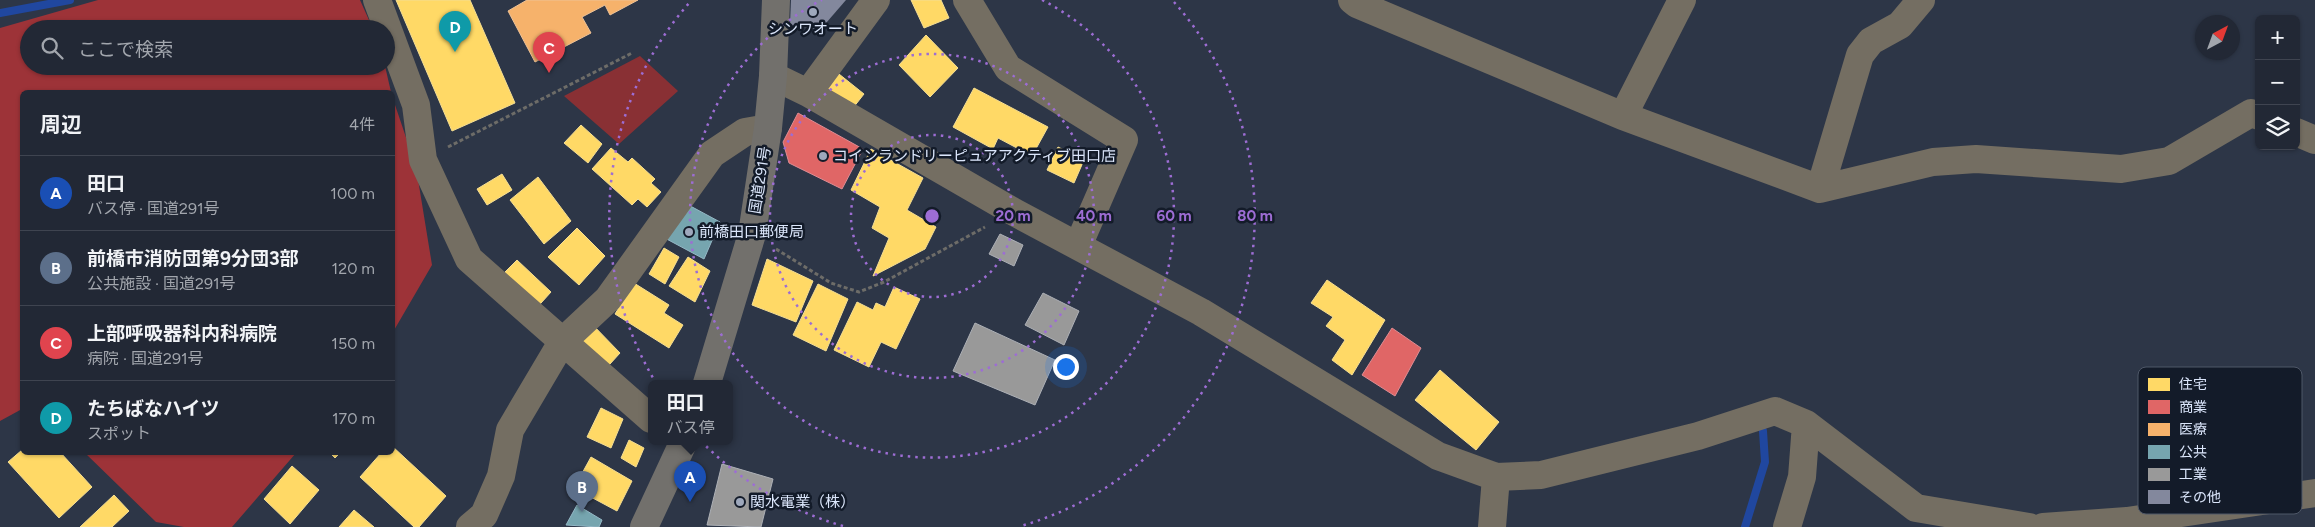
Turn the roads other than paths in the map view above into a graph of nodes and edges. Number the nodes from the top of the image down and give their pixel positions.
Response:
1 (377, 0) edge
2 (776, 0) edge
3 (876, 0) edge
4 (967, 0) edge
5 (1352, 0) edge
6 (1682, 0) edge
7 (1921, 0) edge
8 (384, 20) edge
9 (395, 48) edge
10 (773, 76) junction
11 (808, 93) junction
12 (2255, 114) edge
13 (1623, 116) junction
14 (768, 128) junction
15 (2300, 134) edge
16 (2315, 140) edge
17 (1820, 189) junction
18 (1078, 246) junction
19 (562, 342) junction
20 (708, 380) edge
21 (648, 416) edge
22 (1806, 424) junction
23 (680, 445) edge
24 (1496, 477) junction
25 (2315, 493) edge
26 (2302, 495) edge
27 (2174, 514) edge
28 (470, 527) edge
29 (644, 527) edge
30 (1492, 527) edge
31 (1787, 527) edge
32 (2029, 527) edge
33 (2043, 527) edge

1 - 8 street
2 - 10 highway, 国道291号
3 - 11 street
4 - 18 street
5 - 13 street
6 - 13 street
7 - 17 street
9 - 19 street
10 - 11 street
10 - 14 highway, 国道291号
11 - 18 street
12 - 17 street
13 - 17 street
14 - 19 street
14 - 20 highway, 国道291号
15 - 16 street
18 - 24 street
19 - 21 street
19 - 28 street
22 - 24 street
22 - 31 street
22 - 32 street
23 - 29 highway
24 - 30 street
25 - 26 street
27 - 33 street

